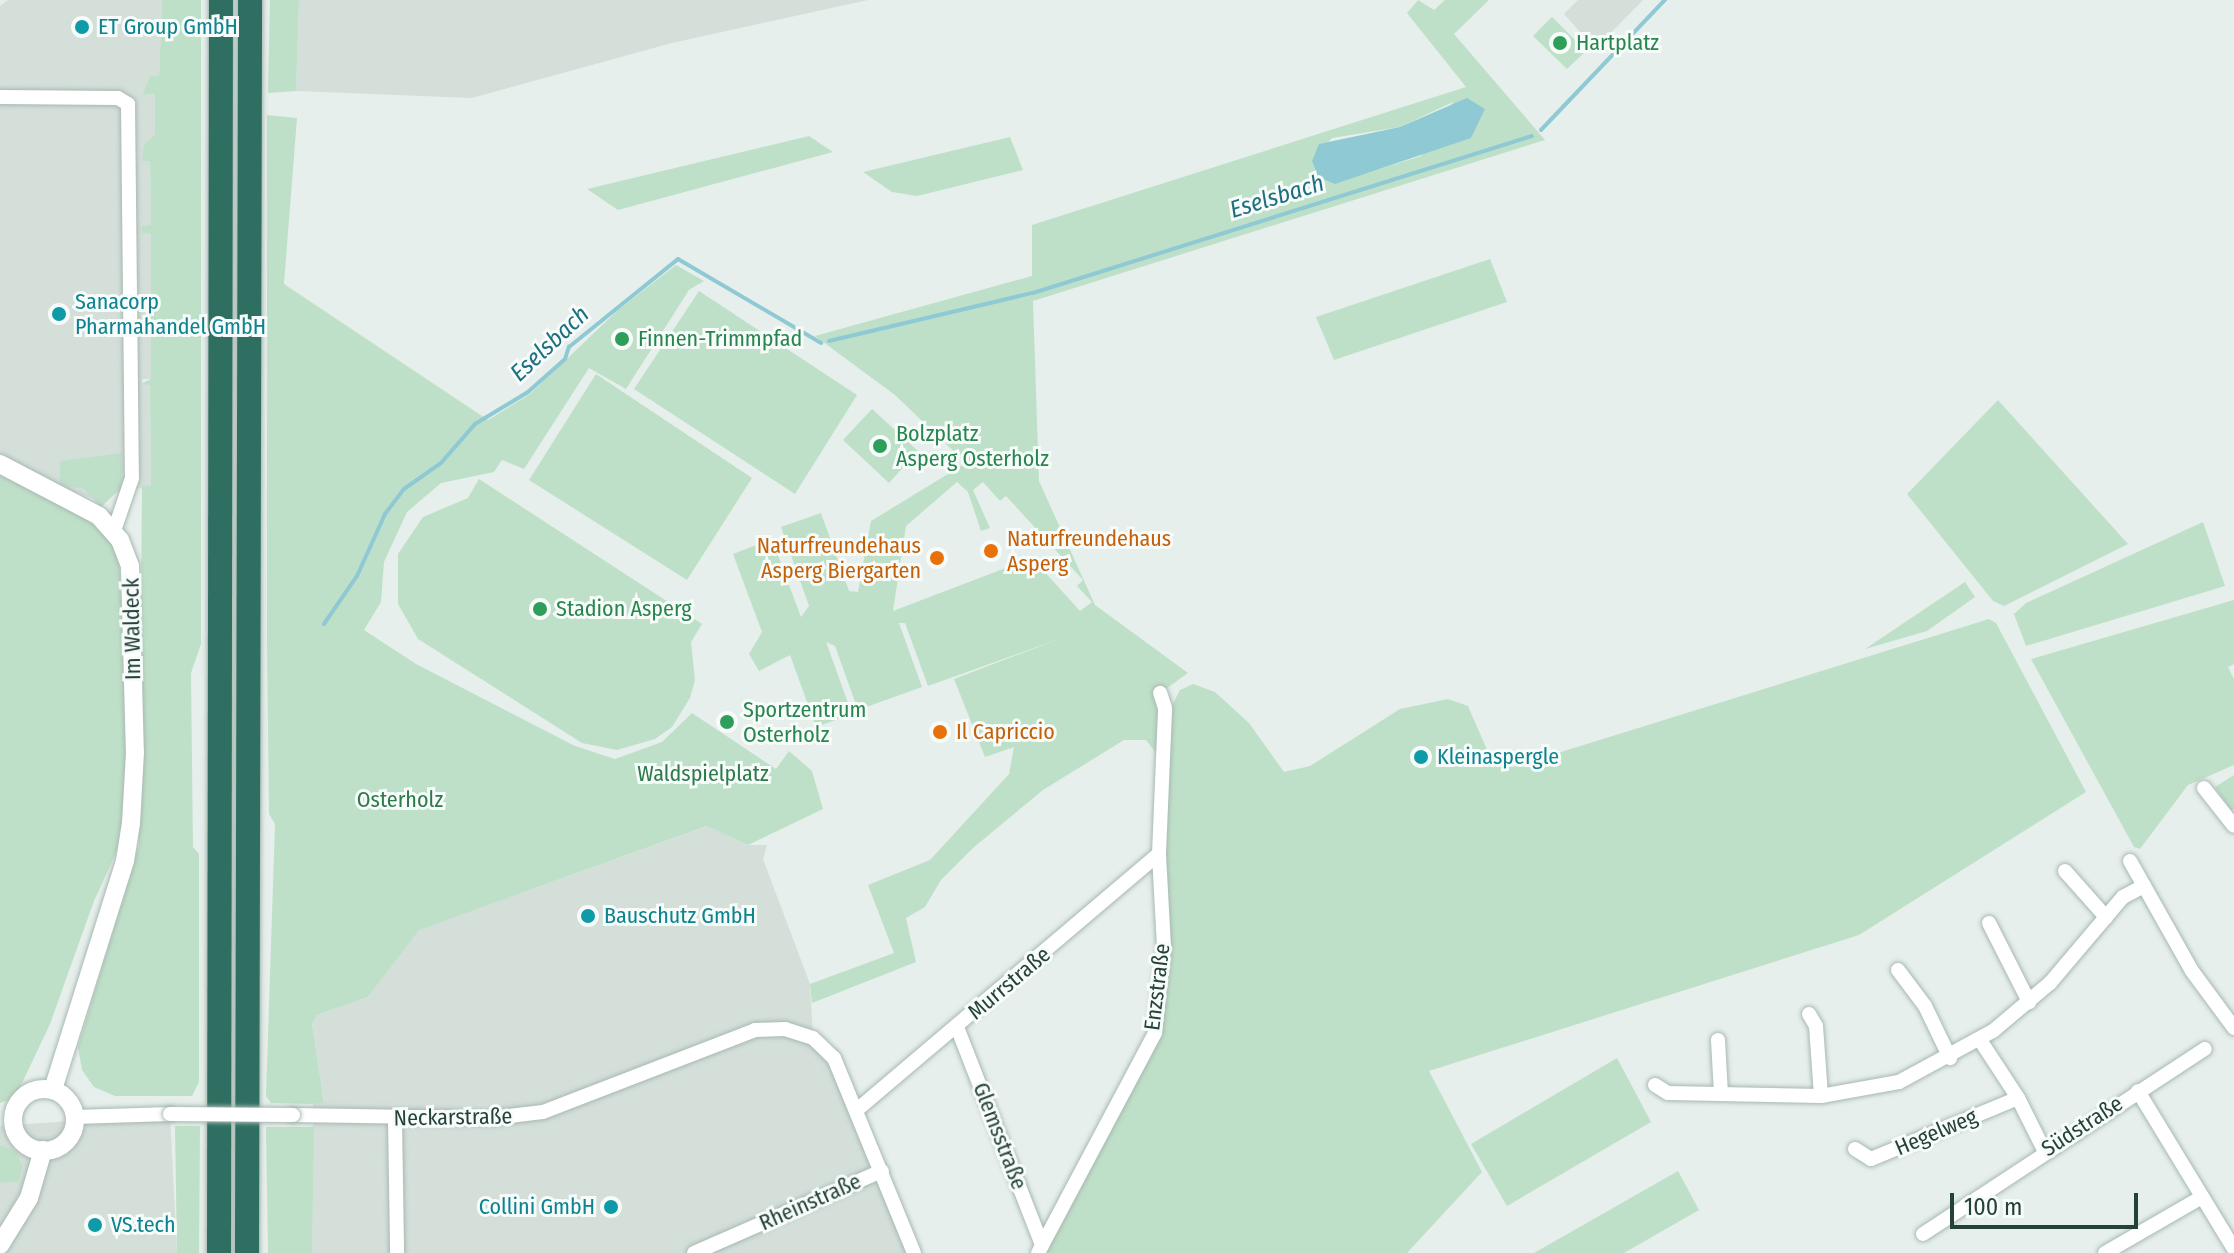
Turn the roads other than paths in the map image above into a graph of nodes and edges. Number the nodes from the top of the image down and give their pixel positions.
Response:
1 (221, 0) edge
2 (250, 0) edge
3 (0, 97) edge
4 (0, 464) edge
5 (114, 531) junction
6 (1160, 693) dead end
7 (2204, 788) dead end
8 (2234, 826) edge
9 (1159, 854) junction
10 (2130, 861) dead end
11 (2065, 871) dead end
12 (2144, 886) junction
13 (2106, 917) junction
14 (1989, 923) dead end
15 (1898, 970) dead end
16 (2029, 1002) junction
17 (1809, 1014) dead end
18 (957, 1027) junction
19 (2234, 1028) edge
20 (1718, 1040) dead end
21 (1980, 1040) junction
22 (2205, 1049) dead end
23 (1950, 1058) junction
24 (1655, 1085) dead end
25 (53, 1090) junction
26 (2138, 1091) junction
27 (1721, 1094) junction
28 (1821, 1096) junction
29 (2018, 1098) junction
30 (858, 1109) junction
31 (75, 1117) junction
32 (395, 1119) junction
33 (7, 1125) edge
34 (1855, 1149) dead end
35 (43, 1150) junction
36 (2044, 1150) junction
37 (882, 1171) junction
38 (2202, 1197) junction
39 (1923, 1234) dead end
40 (0, 1245) edge
41 (1040, 1249) edge
42 (2234, 1249) edge
43 (219, 1253) edge
44 (247, 1253) edge
45 (397, 1253) edge
46 (694, 1253) edge
47 (914, 1253) edge
48 (2105, 1253) edge

1 - 43 highway
2 - 44 highway
3 - 5 street
4 - 5 street
5 - 25 street, Im Waldeck
6 - 9 street, Enzstraße
7 - 8 street
9 - 18 street, Murrstraße
9 - 41 street, Enzstraße
10 - 12 street
11 - 13 street
12 - 13 street
12 - 19 street
13 - 16 street
14 - 16 street
15 - 23 street
16 - 21 street
17 - 28 street
18 - 30 street, Murrstraße
18 - 41 street, Glemsstraße
20 - 27 street
21 - 23 street
21 - 29 street
22 - 26 street, Südstraße
23 - 28 street
24 - 27 street
25 - 31 street
25 - 33 street
26 - 36 street, Südstraße
26 - 38 street
27 - 28 street
29 - 34 street, Hegelweg
29 - 36 street
30 - 32 street, Neckarstraße
30 - 37 street
31 - 32 street, Neckarstraße, bridge
31 - 35 street
32 - 45 street
33 - 35 street
35 - 40 street
36 - 39 street, Südstraße
37 - 46 street, Rheinstraße
37 - 47 street
38 - 42 street
38 - 48 street

